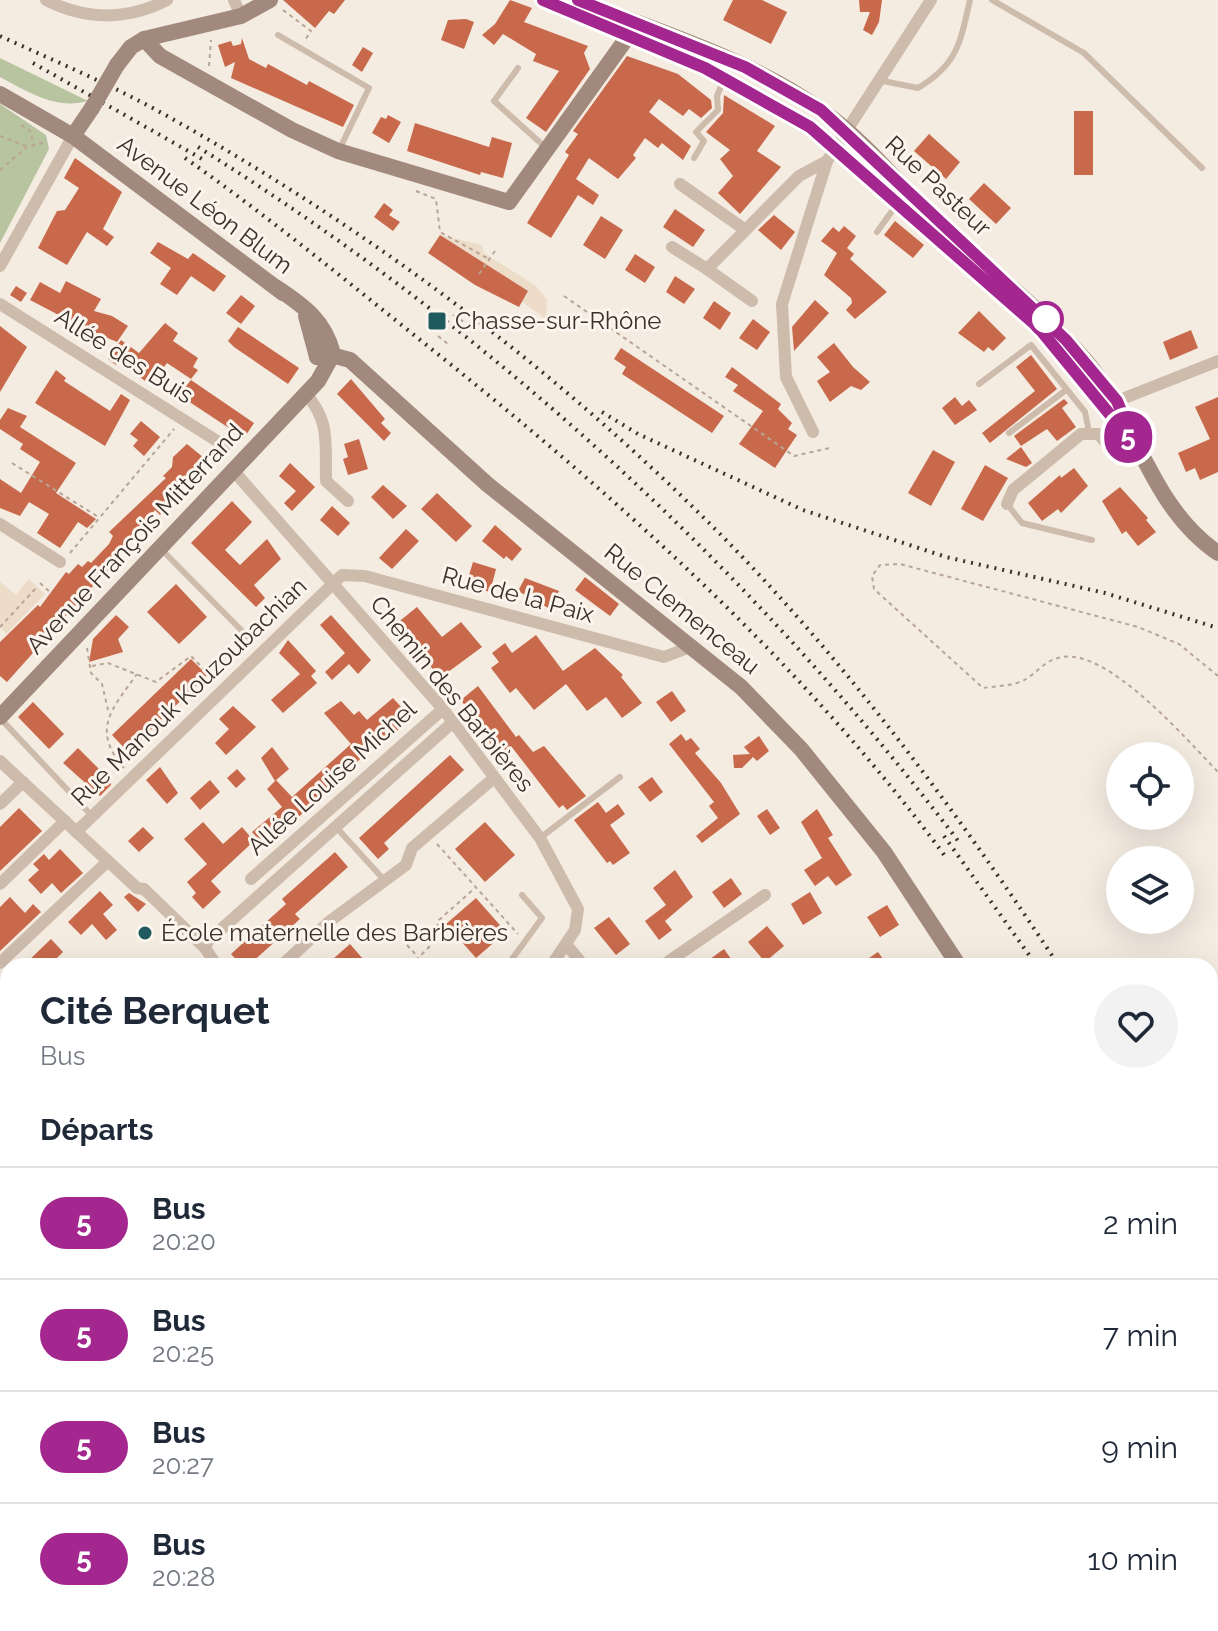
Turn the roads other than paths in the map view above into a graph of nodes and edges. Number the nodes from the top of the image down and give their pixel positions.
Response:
1 (46, 0) edge
2 (167, 0) edge
3 (234, 0) edge
4 (543, 0) edge
5 (559, 0) edge
6 (578, 0) edge
7 (931, 0) edge
8 (970, 0) edge
9 (992, 0) edge
10 (274, 3) edge
11 (241, 16) junction
12 (640, 32) junction
13 (278, 35) dead end
14 (144, 39) junction
15 (518, 68) dead end
16 (725, 78) junction
17 (878, 80) junction
18 (0, 94) edge
19 (845, 131) junction
20 (73, 136) junction
21 (548, 149) junction
22 (338, 151) junction
23 (831, 156) junction
24 (694, 158) dead end
25 (1202, 168) dead end
26 (680, 184) dead end
27 (902, 198) junction
28 (744, 229) junction
29 (877, 232) dead end
30 (672, 247) dead end
31 (0, 266) edge
32 (707, 269) junction
33 (277, 288) junction
34 (752, 301) dead end
35 (0, 304) edge
36 (325, 354) junction
37 (1218, 361) edge
38 (979, 384) dead end
39 (1066, 390) junction
40 (305, 393) junction
41 (1117, 401) junction
42 (813, 432) dead end
43 (1089, 432) junction
44 (1009, 433) dead end
45 (1135, 445) junction
46 (225, 446) dead end
47 (232, 469) junction
48 (348, 501) dead end
49 (1007, 504) joint
50 (0, 524) edge
51 (1092, 540) dead end
52 (158, 547) junction
53 (1218, 553) edge
54 (60, 562) road end
55 (333, 584) junction
56 (247, 636) dead end
57 (693, 646) junction
58 (443, 709) junction
59 (1, 714) edge
60 (453, 722) junction
61 (0, 761) edge
62 (620, 777) dead end
63 (494, 778) junction
64 (23, 782) junction
65 (0, 804) edge
66 (93, 817) junction
67 (65, 821) junction
68 (336, 827) junction
69 (76, 832) junction
70 (540, 838) junction
71 (108, 861) junction
72 (251, 879) dead end
73 (386, 882) junction
74 (0, 884) edge
75 (522, 895) dead end
76 (765, 895) dead end
77 (566, 944) junction
78 (205, 948) junction
79 (5, 958) edge
80 (212, 958) edge
81 (290, 958) edge
82 (512, 958) edge
83 (556, 958) edge
84 (577, 958) edge
85 (674, 958) edge
86 (954, 958) edge

1 - 2 street
3 - 11 street
4 - 12 street
5 - 12 street
6 - 12 street
7 - 17 street
8 - 17 lane
9 - 25 lane
10 - 11 street
11 - 14 street
12 - 16 street, Rue Pasteur
12 - 19 street, Rue Pasteur
12 - 21 street
13 - 22 lane
14 - 20 street, bridge
14 - 22 street
15 - 21 lane
16 - 23 street, Rue Pasteur
16 - 24 lane
17 - 19 street
18 - 20 street, Avenue Léon Blum
19 - 23 street
19 - 27 street, Rue Pasteur
20 - 31 street
20 - 33 street, Avenue Léon Blum
21 - 22 street
23 - 27 street, Rue Pasteur
23 - 28 street
23 - 42 street
26 - 28 street
27 - 29 lane
27 - 41 street, Rue Pasteur
27 - 45 street, Rue Pasteur
28 - 32 street
30 - 32 street
32 - 34 street
33 - 36 street, Avenue Léon Blum
33 - 36 street
35 - 46 street, Allée des Buis
36 - 40 street, Avenue François Mitterrand
36 - 57 street, Rue Clemenceau
37 - 41 street
38 - 39 lane
39 - 43 lane
39 - 44 lane
40 - 47 street, Avenue François Mitterrand
40 - 48 street
41 - 45 street, Rue Pasteur
43 - 45 street
43 - 49 street
45 - 53 street, Rue Pasteur
47 - 52 street, Avenue François Mitterrand
47 - 55 street, Chemin des Barbières
49 - 51 lane
50 - 54 street
52 - 56 lane
52 - 59 street, Avenue François Mitterrand
55 - 57 street, Rue de la Paix
55 - 58 street, Chemin des Barbières
55 - 66 street, Rue Manouk Kouzoubachian
57 - 86 street, Rue Clemenceau
58 - 60 street, Chemin des Barbières
58 - 72 street, Allée Louise Michel
59 - 66 lane
60 - 63 street, Chemin des Barbières
60 - 68 street
61 - 64 street
62 - 70 lane
63 - 70 street, Chemin des Barbières
63 - 73 street
64 - 65 street
64 - 67 street
66 - 69 street, Rue Manouk Kouzoubachian
67 - 69 street
67 - 74 street
68 - 73 lane
68 - 78 street
69 - 71 street
70 - 77 street, Chemin des Barbières
71 - 78 street
71 - 79 street
73 - 81 street
75 - 82 lane
76 - 85 street
77 - 83 street, Chemin des Barbières
77 - 84 street
78 - 80 street

